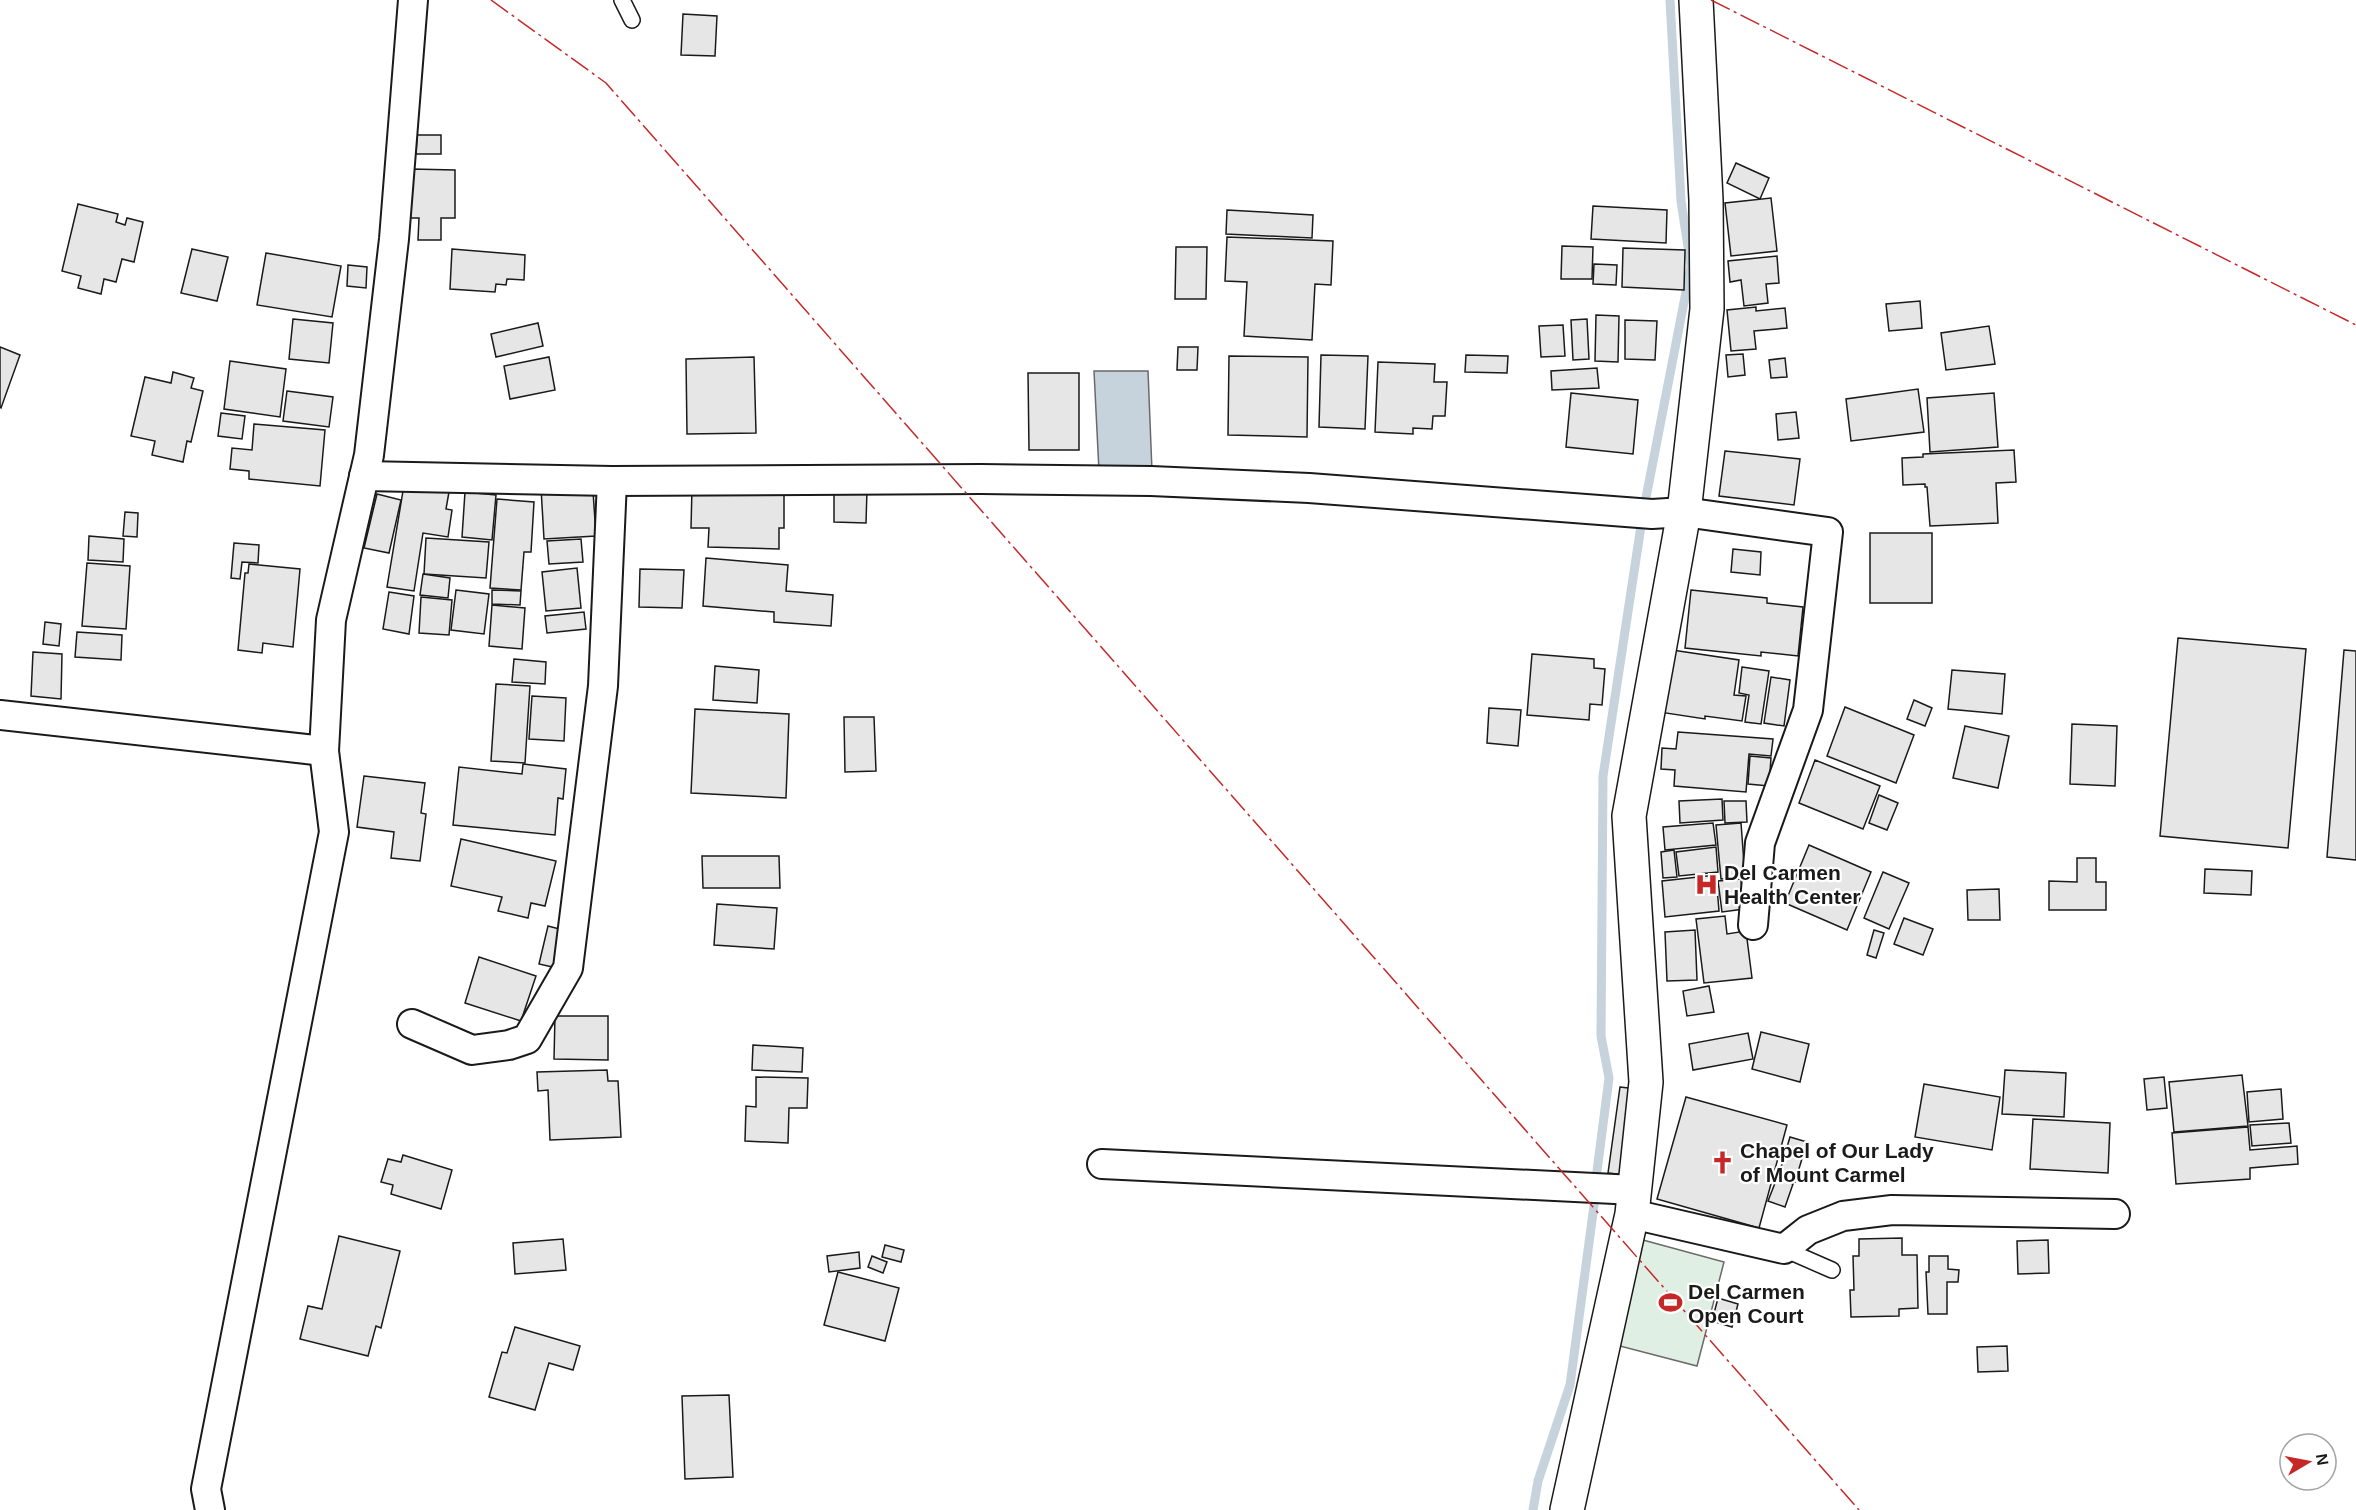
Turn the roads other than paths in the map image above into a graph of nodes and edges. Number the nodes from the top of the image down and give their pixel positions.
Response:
1 (412, 0) edge
2 (622, 0) edge
3 (1696, 0) edge
4 (632, 20) dead end
5 (364, 476) junction
6 (612, 481) junction
7 (1684, 512) junction
8 (0, 715) edge
9 (324, 751) junction
10 (1753, 925) dead end
11 (412, 1024) dead end
12 (1102, 1164) dead end
13 (1633, 1202) junction
14 (2115, 1215) dead end
15 (1784, 1249) junction
16 (1832, 1270) dead end
17 (210, 1510) edge
18 (1567, 1510) edge

1 - 5 street
2 - 4 lane
3 - 7 street
5 - 6 street
5 - 9 street
6 - 7 street
6 - 11 street
7 - 10 street
7 - 13 street
8 - 9 street
9 - 17 street
12 - 13 street
13 - 15 street
13 - 18 street
14 - 15 street
15 - 16 lane

